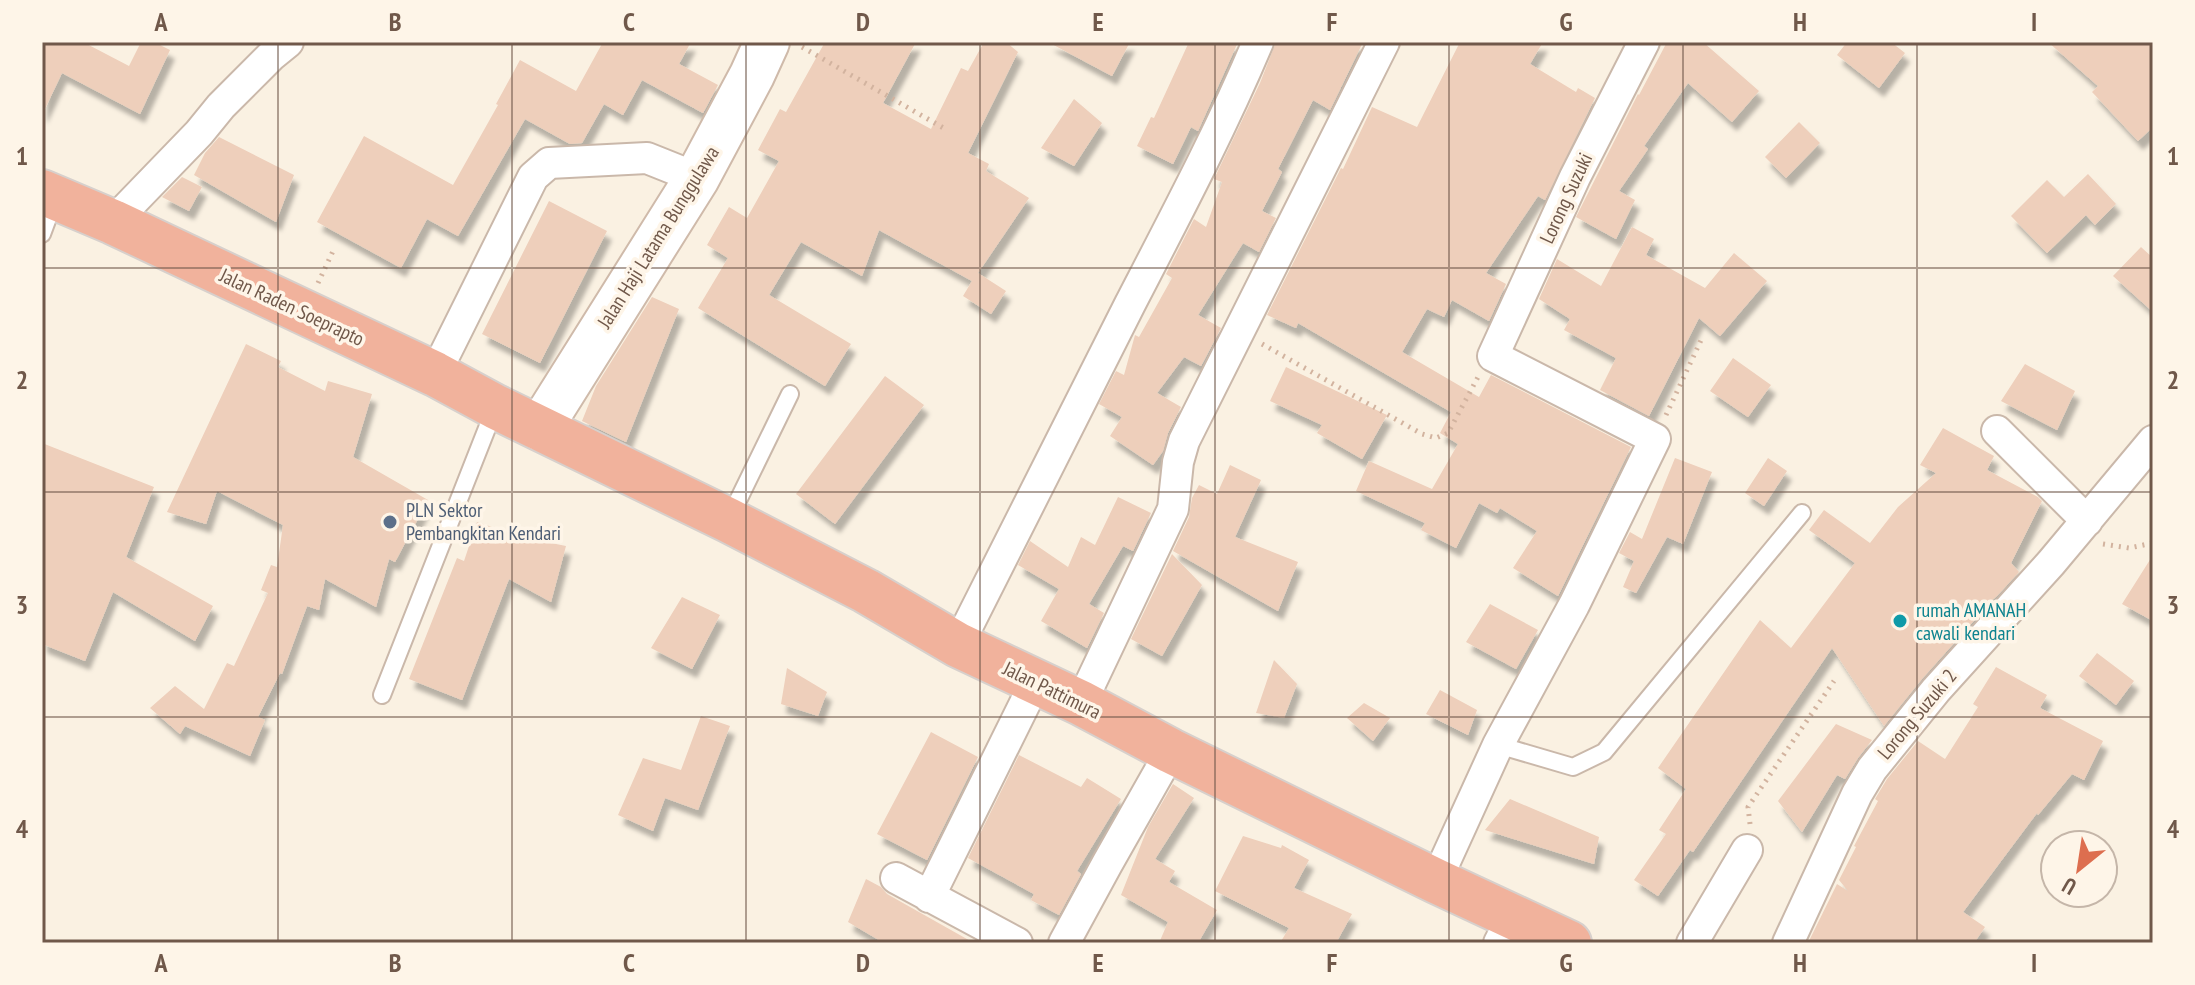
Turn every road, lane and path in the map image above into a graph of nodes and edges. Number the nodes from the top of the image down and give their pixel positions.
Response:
1 (288, 42) edge
2 (767, 42) edge
3 (793, 42) edge
4 (1257, 42) edge
5 (1384, 42) edge
6 (1644, 42) edge
7 (947, 130) dead end
8 (697, 178) junction
9 (46, 208) edge
10 (113, 222) junction
11 (1241, 331) junction
12 (1703, 336) dead end
13 (1493, 356) junction
14 (435, 374) junction
15 (790, 394) dead end
16 (496, 407) junction
17 (540, 428) junction
18 (1997, 431) dead end
19 (1655, 439) junction
20 (2153, 441) edge
21 (1802, 513) dead end
22 (728, 520) junction
23 (2079, 530) junction
24 (2153, 543) edge
25 (958, 645) junction
26 (1834, 681) dead end
27 (1035, 683) junction
28 (382, 695) dead end
29 (1081, 703) junction
30 (1498, 745) junction
31 (1171, 751) junction
32 (1748, 807) dead end
33 (1747, 850) dead end
34 (896, 878) dead end
35 (1436, 881) junction
36 (929, 897) junction
37 (1506, 930) edge
38 (1017, 943) edge
39 (1064, 943) edge
40 (1569, 943) edge
41 (1692, 943) edge
42 (1788, 943) edge

1 - 10 street
2 - 8 main road, Jalan Haji Latama Bunggulawa
3 - 7 path
4 - 25 street
5 - 11 street
6 - 13 street, Lorong Suzuki
8 - 14 street
8 - 17 main road, Jalan Haji Latama Bunggulawa
9 - 10 highway, Jalan Raden Soeprapto
10 - 14 highway, Jalan Raden Soeprapto
11 - 13 path
11 - 29 street
12 - 19 path
13 - 19 street
14 - 16 highway, Jalan Raden Soeprapto
15 - 22 lane
16 - 17 highway, Jalan Raden Soeprapto
16 - 28 lane
17 - 22 highway, Jalan Pattimura
18 - 23 street
19 - 30 street
20 - 23 street, Lorong Suzuki 2
21 - 30 lane
22 - 25 highway, Jalan Pattimura
23 - 24 path
23 - 42 street, Lorong Suzuki 2
25 - 27 highway, Jalan Pattimura
26 - 32 path
27 - 29 highway, Jalan Pattimura
27 - 36 street
29 - 31 highway, Jalan Pattimura
30 - 35 street
31 - 35 highway, Jalan Pattimura
31 - 39 street
33 - 41 street
34 - 36 street
35 - 37 highway, Jalan Pattimura
36 - 38 street
37 - 40 highway, Jalan Pattimura

